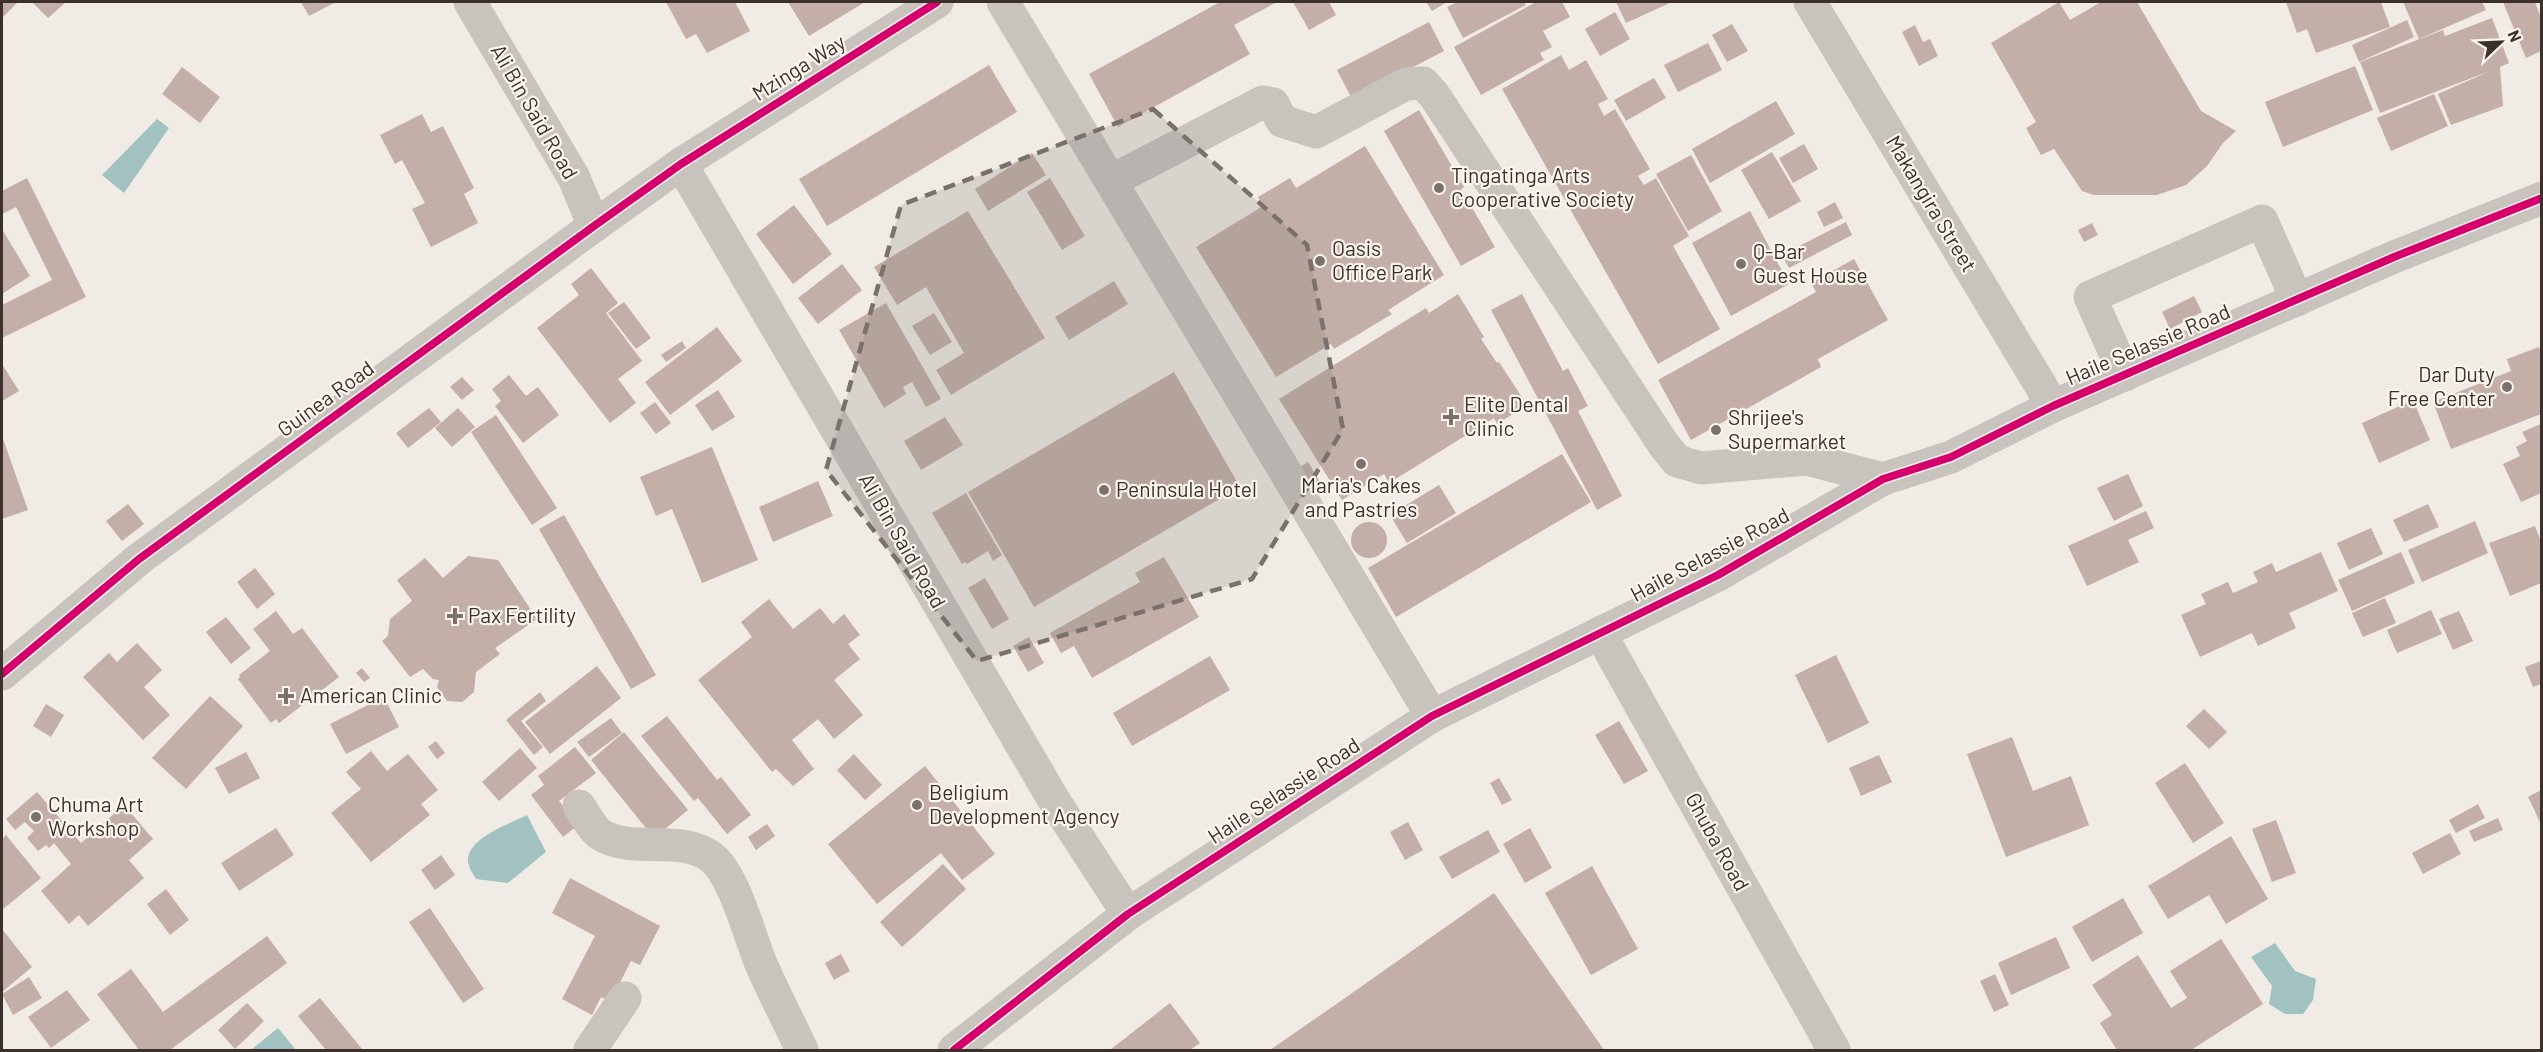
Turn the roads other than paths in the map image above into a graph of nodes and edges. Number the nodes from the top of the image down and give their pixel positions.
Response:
1 (470, 2) edge
2 (937, 2) edge
3 (1003, 2) edge
4 (1810, 2) edge
5 (681, 164) junction
6 (1111, 181) junction
7 (2541, 198) edge
8 (594, 226) junction
9 (2297, 300) junction
10 (2125, 375) junction
11 (2053, 406) junction
12 (1883, 479) junction
13 (1600, 633) junction
14 (2, 674) edge
15 (1432, 716) junction
16 (579, 806) dead end
17 (1128, 914) junction
18 (625, 998) dead end
19 (590, 1050) edge
20 (802, 1050) edge
21 (954, 1050) edge
22 (1834, 1050) edge

1 - 8 street, Ali Bin Said Road
2 - 5 street, Mzinga Way
3 - 6 street
4 - 11 street, Makangira Street
5 - 8 street, Guinea Road
5 - 17 street, Ali Bin Said Road
6 - 12 street
6 - 15 street
7 - 9 street, Haile Selassie Road
8 - 14 street, Guinea Road
9 - 10 street, Haile Selassie Road
9 - 10 street
10 - 11 street, Haile Selassie Road
11 - 12 street, Haile Selassie Road
12 - 13 street, Haile Selassie Road
13 - 15 street, Haile Selassie Road
13 - 22 street, Ghuba Road
15 - 17 street, Haile Selassie Road
16 - 20 street
17 - 21 street, Haile Selassie Road
18 - 19 street

